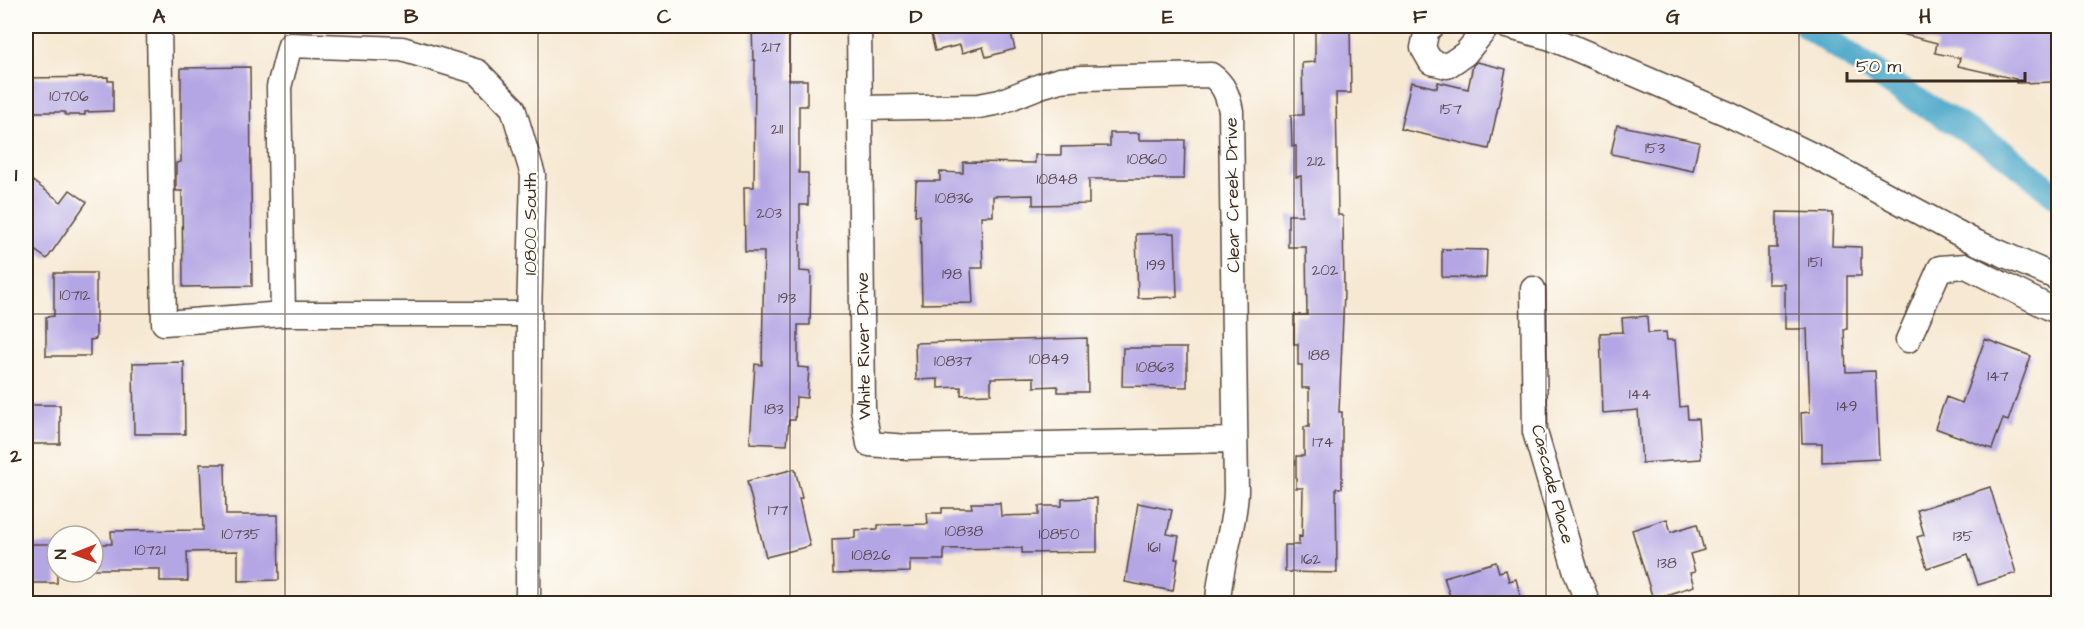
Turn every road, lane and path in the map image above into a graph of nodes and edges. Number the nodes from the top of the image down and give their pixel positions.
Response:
1 (159, 26) edge
2 (859, 26) edge
3 (1432, 26) edge
4 (1488, 26) edge
5 (1506, 26) edge
6 (860, 108) junction
7 (2058, 278) edge
8 (1533, 289) dead end
9 (2058, 312) edge
10 (283, 314) junction
11 (529, 314) junction
12 (1908, 340) dead end
13 (1234, 440) junction
14 (528, 603) edge
15 (1218, 603) edge
16 (1588, 603) edge

1 - 10 street
2 - 6 street, White River Drive
3 - 4 street
5 - 7 street
6 - 13 street, White River Drive
6 - 13 street, Clear Creek Drive
8 - 16 street, Cascade Place
9 - 12 street
10 - 11 street
10 - 11 street, 10800 South
11 - 14 street, 10800 South
13 - 15 street, Clear Creek Drive

